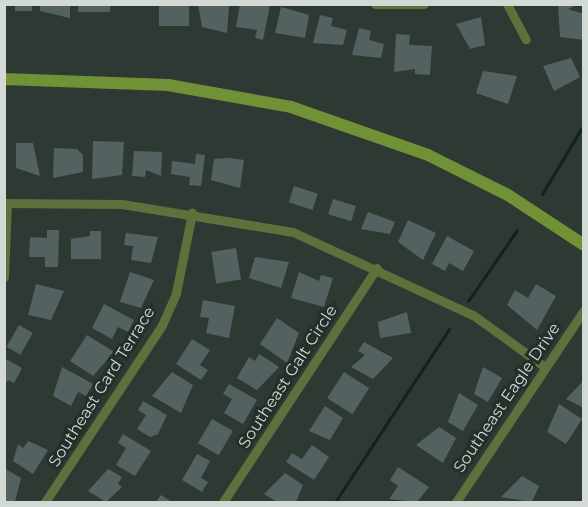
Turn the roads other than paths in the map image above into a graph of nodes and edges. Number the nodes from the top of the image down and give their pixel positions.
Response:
1 (375, 4) edge
2 (424, 4) edge
3 (507, 4) edge
4 (526, 39) dead end
5 (4, 78) edge
6 (6, 203) edge
7 (192, 213) junction
8 (584, 244) edge
9 (377, 268) junction
10 (4, 277) edge
11 (584, 310) edge
12 (545, 367) junction
13 (45, 502) edge
14 (223, 502) edge
15 (456, 502) edge

1 - 2 street
3 - 4 street
5 - 8 street
6 - 7 street
6 - 10 street
7 - 9 street
7 - 13 street, Southeast Card Terrace
9 - 12 street
9 - 14 street, Southeast Galt Circle
11 - 12 street, Southeast Eagle Drive
12 - 15 street, Southeast Eagle Drive

